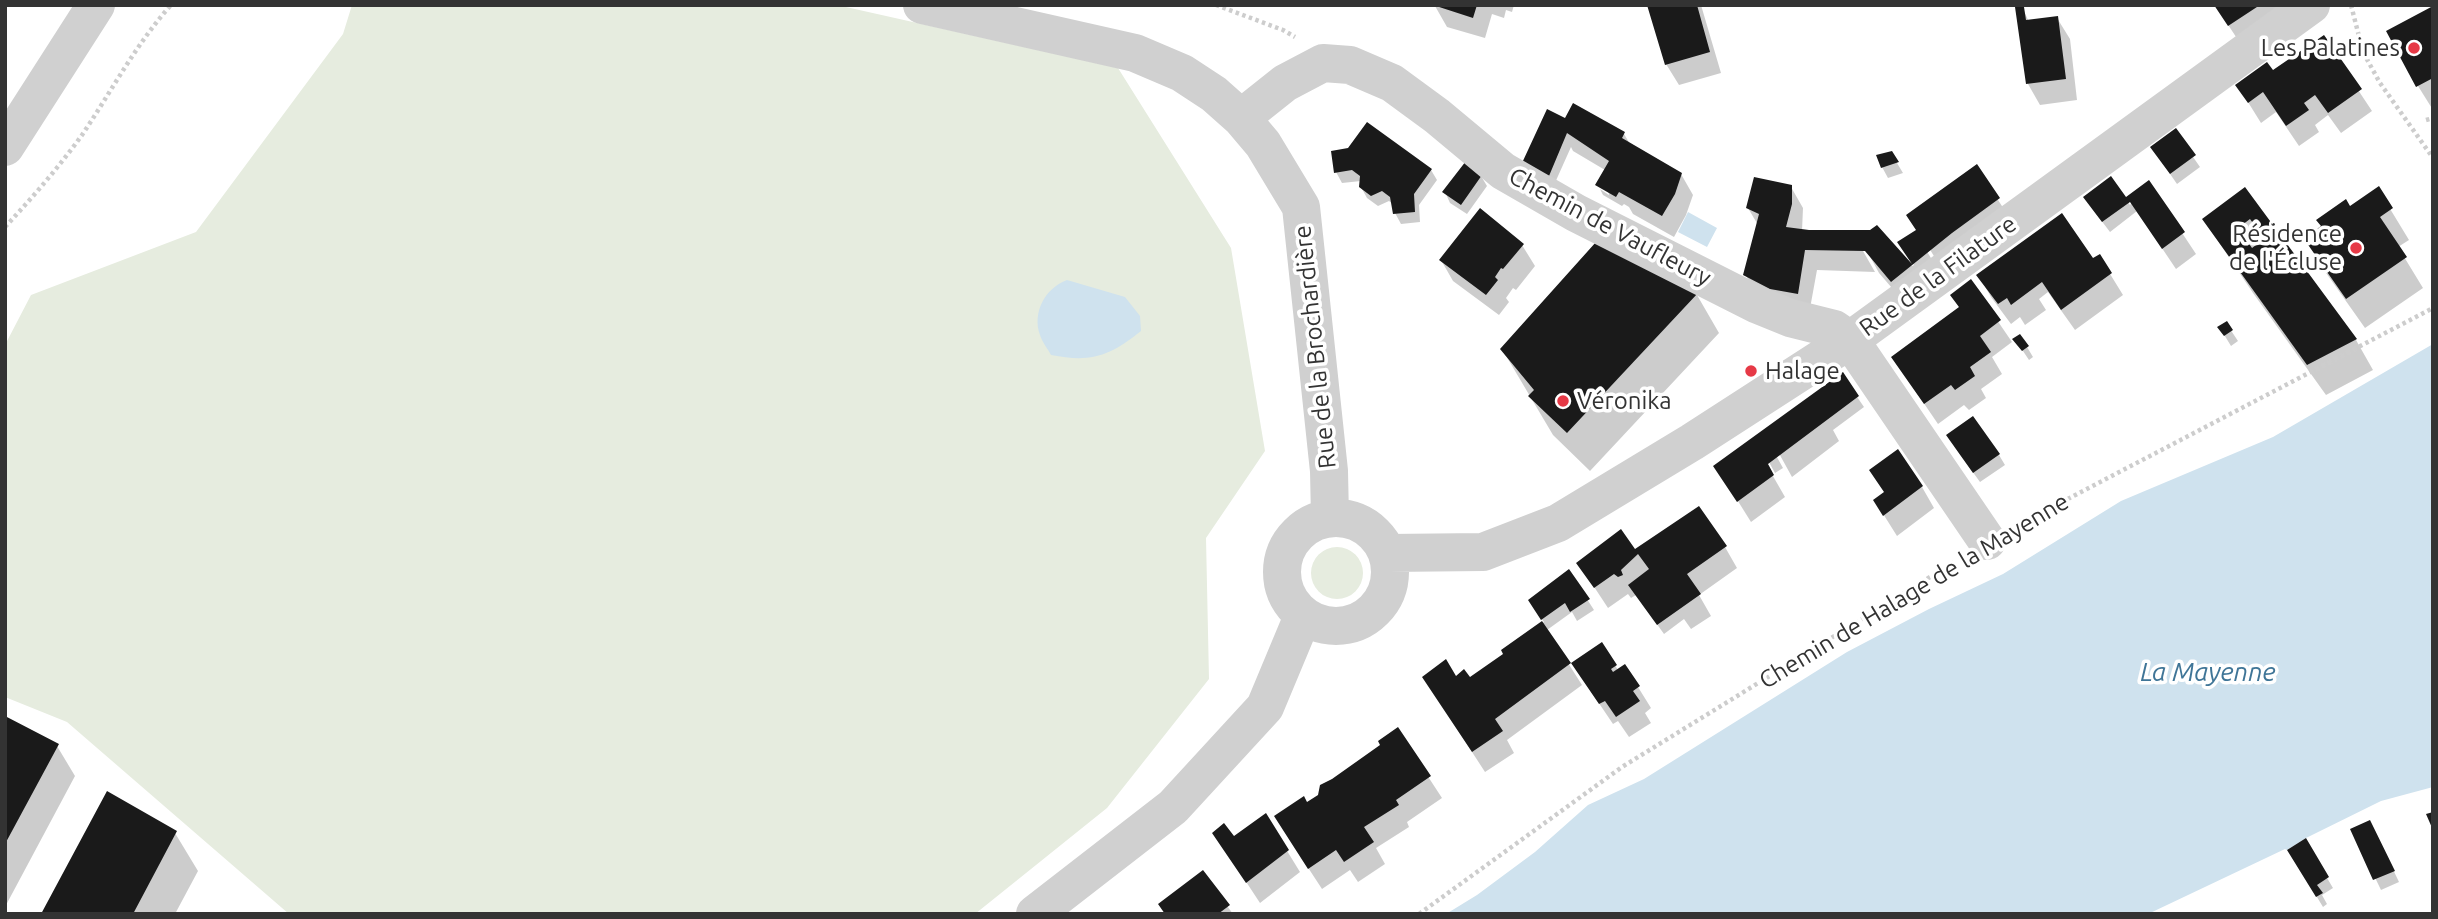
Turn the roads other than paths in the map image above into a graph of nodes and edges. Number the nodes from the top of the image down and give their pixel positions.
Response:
1 (96, 5) edge
2 (922, 5) edge
3 (2311, 5) edge
4 (1241, 118) junction
5 (5, 147) edge
6 (1850, 340) junction
7 (1330, 518) junction
8 (1987, 541) road end
9 (1388, 553) junction
10 (1303, 616) junction
11 (1035, 914) edge

1 - 5 street
2 - 4 street, Rue de la Brochardière
3 - 6 street, Rue de la Filature
4 - 6 street, Chemin de Vaufleury
4 - 7 street, Rue de la Brochardière
6 - 8 street
6 - 9 street, Rue de la Filature
7 - 9 street
7 - 10 street
9 - 10 street
10 - 11 street

